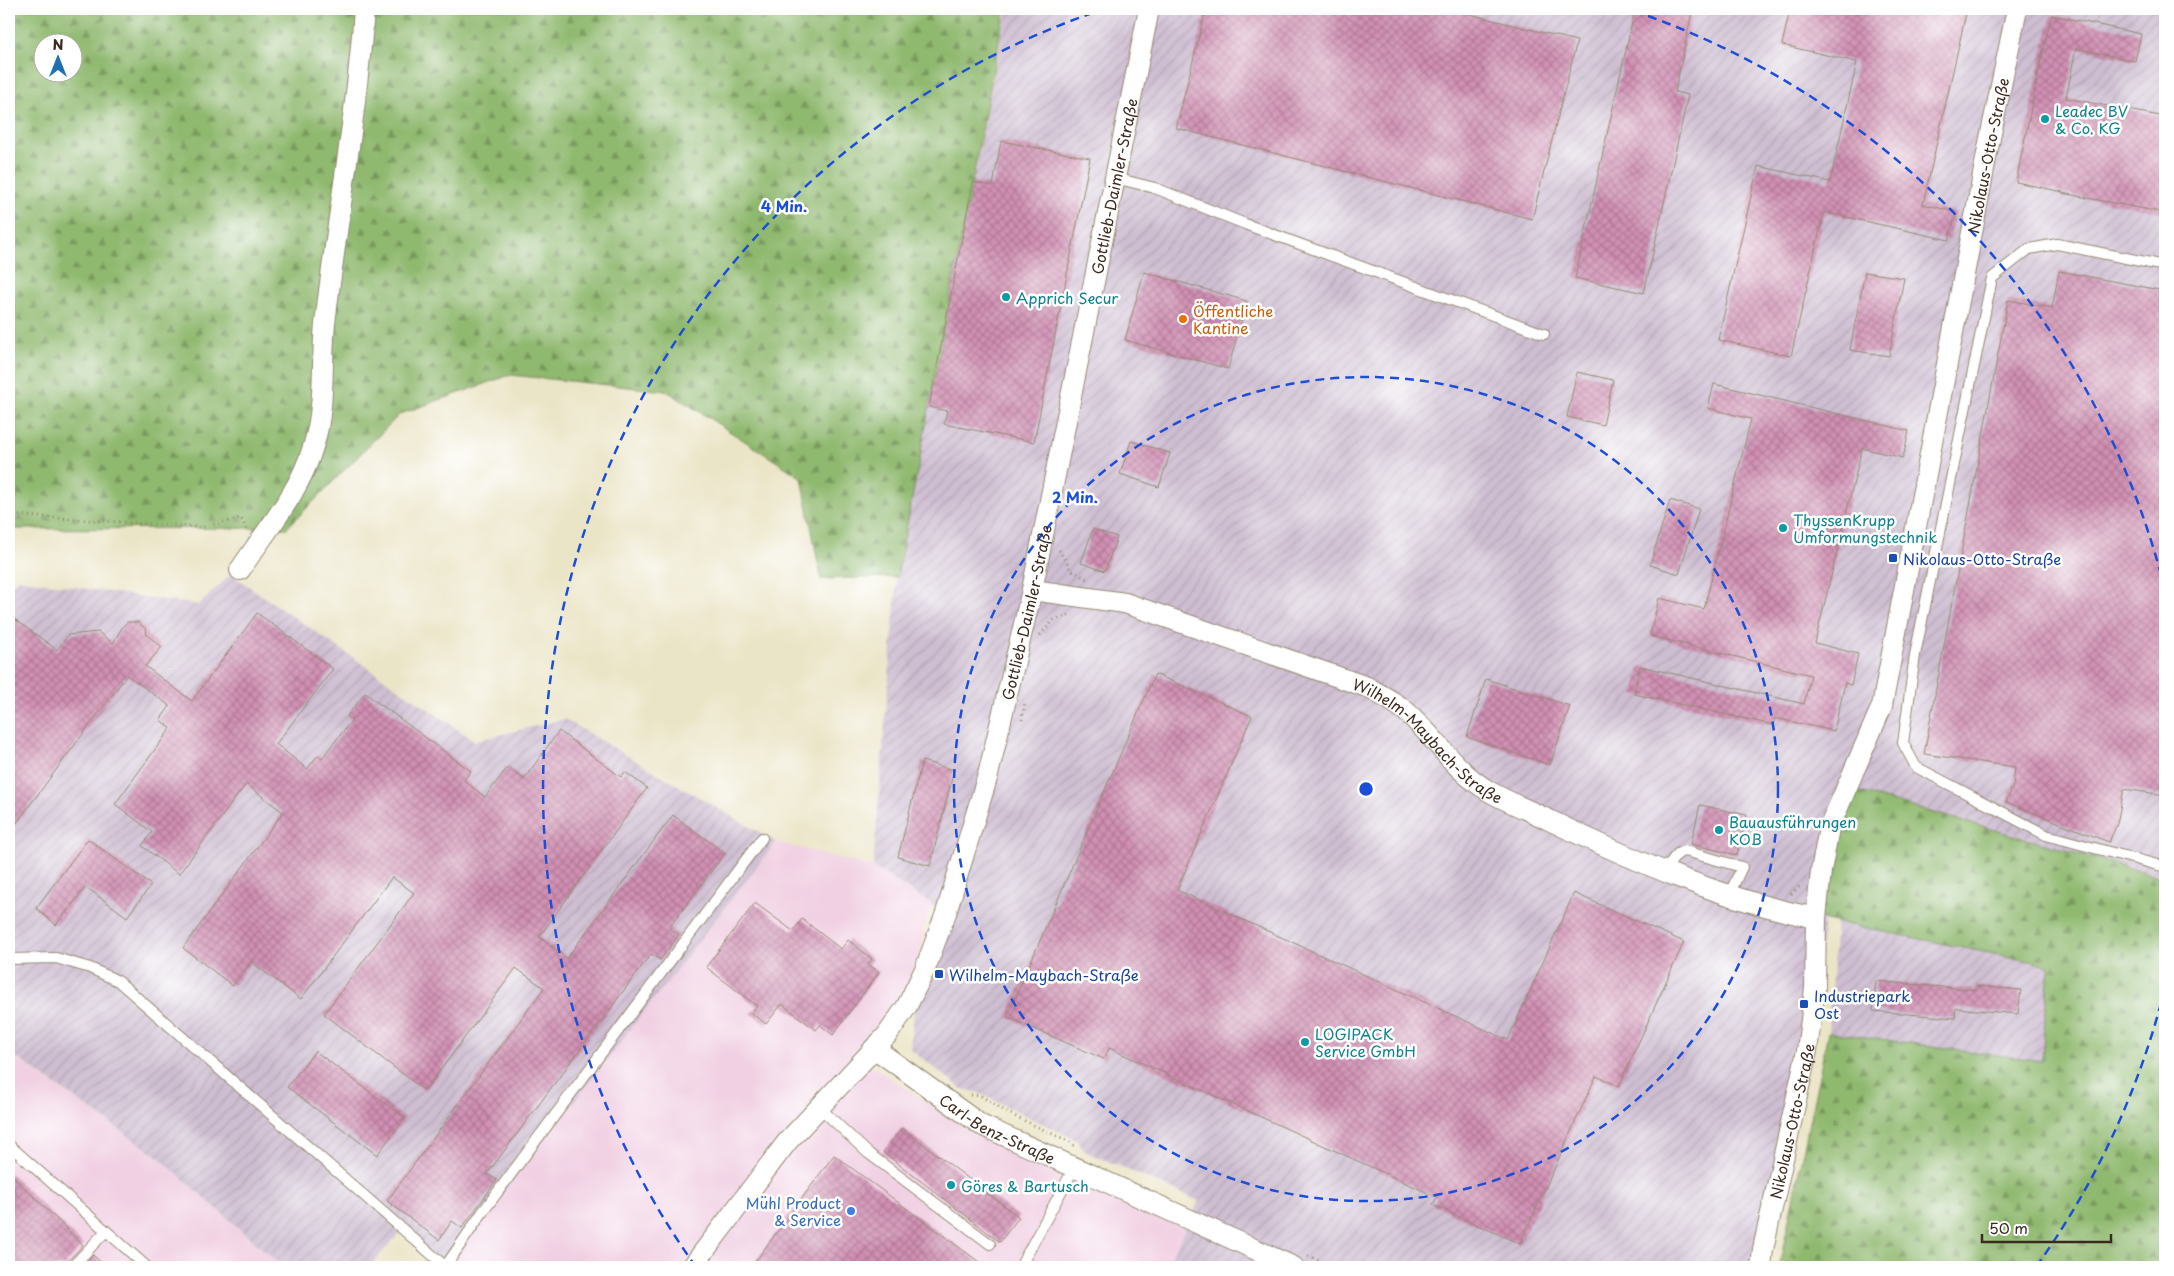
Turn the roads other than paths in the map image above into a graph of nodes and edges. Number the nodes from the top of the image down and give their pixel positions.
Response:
1 (364, 9) edge
2 (1149, 9) edge
3 (2017, 9) edge
4 (1116, 178) junction
5 (2165, 266) edge
6 (1544, 334) dead end
7 (240, 570) dead end
8 (1032, 590) junction
9 (762, 838) dead end
10 (2165, 867) edge
11 (1666, 870) junction
12 (1729, 895) junction
13 (1816, 918) junction
14 (9, 959) edge
15 (874, 1048) junction
16 (819, 1107) junction
17 (9, 1145) edge
18 (1074, 1168) junction
19 (106, 1231) junction
20 (990, 1244) dead end
21 (1283, 1265) edge
22 (72, 1267) edge
23 (147, 1267) edge
24 (446, 1267) edge
25 (692, 1267) edge
26 (1020, 1267) edge
27 (1761, 1267) edge

1 - 7 street
2 - 4 street, Gottlieb-Daimler-Straße
3 - 13 street, Nikolaus-Otto-Straße
4 - 6 lane
4 - 8 street, Gottlieb-Daimler-Straße
5 - 10 lane
8 - 11 street, Wilhelm-Maybach-Straße
8 - 15 street, Gottlieb-Daimler-Straße
9 - 24 lane
11 - 12 street, Wilhelm-Maybach-Straße
11 - 12 lane
12 - 13 street, Wilhelm-Maybach-Straße
13 - 27 street, Nikolaus-Otto-Straße
14 - 24 lane
15 - 16 street, Gottlieb-Daimler-Straße
15 - 18 street, Carl-Benz-Straße
16 - 20 lane
16 - 25 street, Gottlieb-Daimler-Straße
17 - 19 lane
18 - 21 street, Carl-Benz-Straße
18 - 26 lane
19 - 22 lane
19 - 23 lane

